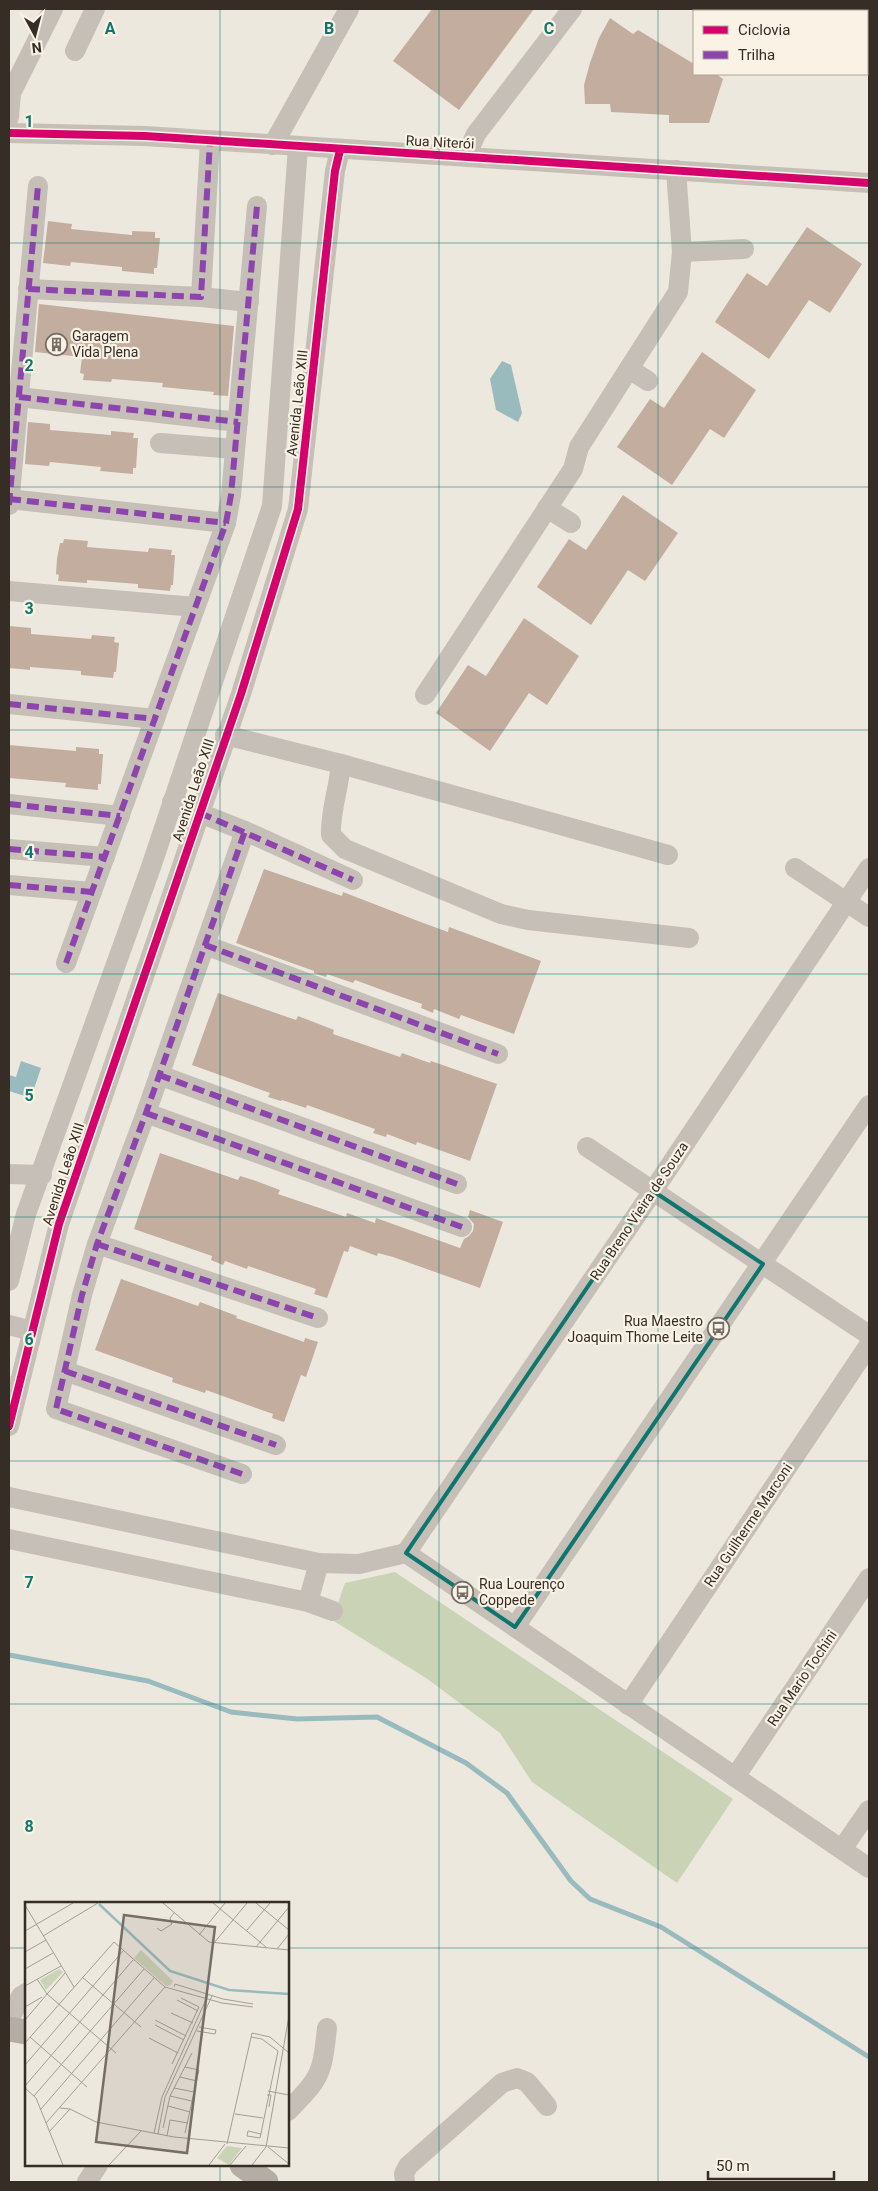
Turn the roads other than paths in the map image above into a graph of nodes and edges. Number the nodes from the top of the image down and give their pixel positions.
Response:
1 (53, 9) edge
2 (95, 9) edge
3 (349, 9) edge
4 (572, 9) edge
5 (75, 51) dead end
6 (9, 117) edge
7 (9, 133) edge
8 (210, 141) junction
9 (273, 145) junction
10 (298, 147) junction
11 (340, 150) junction
12 (466, 156) junction
13 (676, 170) junction
14 (869, 184) edge
15 (38, 186) dead end
16 (257, 206) dead end
17 (744, 249) dead end
18 (682, 252) junction
19 (28, 289) junction
20 (201, 297) junction
21 (249, 302) junction
22 (629, 369) junction
23 (648, 382) dead end
24 (19, 397) junction
25 (238, 422) junction
26 (160, 443) dead end
27 (235, 449) junction
28 (9, 499) edge
29 (9, 505) edge
30 (548, 508) junction
31 (226, 523) junction
32 (571, 523) dead end
33 (9, 592) edge
34 (195, 607) junction
35 (425, 695) dead end
36 (9, 704) edge
37 (155, 719) junction
38 (225, 735) junction
39 (341, 764) junction
40 (172, 802) junction
41 (9, 804) edge
42 (200, 813) junction
43 (120, 816) junction
44 (245, 831) junction
45 (9, 849) edge
46 (668, 855) dead end
47 (105, 857) junction
48 (794, 868) dead end
49 (869, 868) edge
50 (353, 880) dead end
51 (9, 885) edge
52 (92, 892) junction
53 (846, 902) junction
54 (869, 917) edge
55 (689, 938) dead end
56 (205, 945) junction
57 (66, 963) dead end
58 (498, 1054) dead end
59 (159, 1075) junction
60 (869, 1105) edge
61 (146, 1113) junction
62 (587, 1147) dead end
63 (9, 1174) edge
64 (42, 1175) junction
65 (457, 1184) dead end
66 (653, 1191) junction
67 (17, 1213) edge
68 (462, 1227) dead end
69 (97, 1244) junction
70 (763, 1264) junction
71 (9, 1281) edge
72 (318, 1318) dead end
73 (9, 1326) edge
74 (32, 1331) junction
75 (869, 1335) edge
76 (869, 1345) edge
77 (65, 1371) junction
78 (9, 1426) edge
79 (276, 1445) dead end
80 (242, 1474) dead end
81 (9, 1497) edge
82 (9, 1539) edge
83 (406, 1553) junction
84 (318, 1563) junction
85 (869, 1578) edge
86 (308, 1602) junction
87 (333, 1611) dead end
88 (515, 1627) junction
89 (628, 1704) junction
90 (735, 1777) junction
91 (869, 1810) edge
92 (842, 1849) junction
93 (869, 1868) edge
94 (25, 1994) edge
95 (9, 2020) edge
96 (327, 2028) dead end
97 (9, 2029) edge
98 (25, 2032) edge
99 (547, 2106) dead end
100 (289, 2110) edge
101 (97, 2166) edge
102 (243, 2166) edge
103 (87, 2182) edge
104 (266, 2182) edge
105 (405, 2182) edge

1 - 6 street
2 - 5 street
3 - 9 street
4 - 12 street
7 - 8 street, Rua Niterói
8 - 9 street, Rua Niterói
8 - 20 street
9 - 10 street, Rua Niterói
10 - 11 street, Rua Niterói
10 - 40 street, Avenida Leão XIII
11 - 12 street, Rua Niterói
11 - 38 street, Avenida Leão XIII
12 - 13 street, Rua Niterói
13 - 14 street, Rua Niterói
13 - 18 street
15 - 19 street
16 - 21 street
17 - 18 street
18 - 22 street
19 - 20 street
19 - 24 street
20 - 21 street
21 - 25 street
22 - 23 street
22 - 30 street
24 - 25 street
24 - 28 street
25 - 27 street
26 - 27 street
27 - 31 street
28 - 29 street
28 - 31 street
30 - 32 street
30 - 35 street
31 - 34 street
33 - 34 street
34 - 37 street
36 - 37 street
37 - 43 street
38 - 39 street
38 - 42 street, Avenida Leão XIII
39 - 46 street
39 - 55 street
40 - 42 street
40 - 64 street, Avenida Leão XIII
41 - 43 street
42 - 44 street
42 - 74 street, Avenida Leão XIII
43 - 47 street
44 - 50 street
44 - 56 street
45 - 47 street
47 - 52 street
48 - 53 street
49 - 53 street, Rua Breno Vieira de Souza
51 - 52 street
52 - 57 street
53 - 54 street
53 - 66 street, Rua Breno Vieira de Souza
56 - 58 street
56 - 59 street
59 - 61 street
59 - 65 street
60 - 70 street
61 - 68 street
61 - 69 street
62 - 66 street
63 - 64 street
64 - 67 street, Avenida Leão XIII
66 - 70 street
66 - 83 street, Rua Breno Vieira de Souza
67 - 71 street, Avenida Leão XIII
69 - 72 street
69 - 77 street
70 - 75 street
70 - 88 street
73 - 74 street
74 - 78 street, Avenida Leão XIII
76 - 89 street, Rua Guilherme Marconi
77 - 79 street
77 - 80 street
81 - 84 street
82 - 86 street
83 - 84 street
83 - 88 street
84 - 86 street
85 - 90 street, Rua Mario Tochini
86 - 87 street
88 - 89 street
89 - 90 street
90 - 92 street
91 - 92 street
92 - 93 street
94 - 95 street
96 - 100 street
97 - 98 main road
99 - 105 street
101 - 103 street
102 - 104 main road

